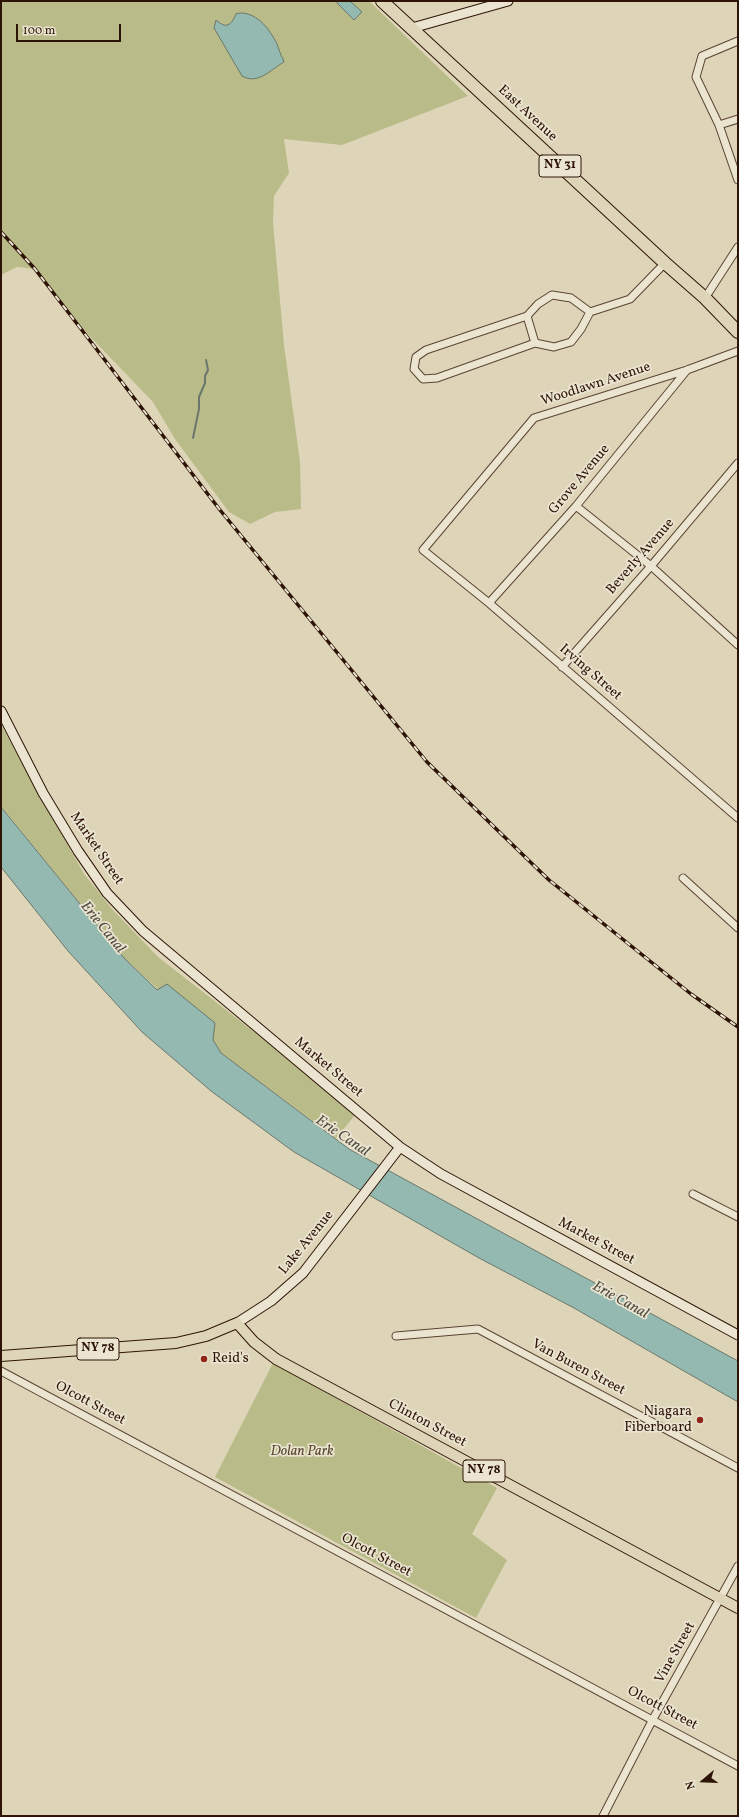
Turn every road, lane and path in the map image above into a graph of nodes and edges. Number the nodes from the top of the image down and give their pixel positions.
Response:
1 (382, 1) edge
2 (508, 1) edge
3 (412, 28) junction
4 (738, 41) edge
5 (738, 119) edge
6 (719, 125) junction
7 (738, 180) edge
8 (738, 247) edge
9 (665, 263) junction
10 (705, 298) junction
11 (590, 312) junction
12 (527, 316) junction
13 (738, 332) edge
14 (535, 343) junction
15 (738, 351) edge
16 (687, 370) junction
17 (738, 463) edge
18 (576, 506) junction
19 (423, 550) joint
20 (651, 566) junction
21 (489, 604) junction
22 (738, 645) edge
23 (562, 667) junction
24 (1, 711) edge
25 (738, 818) edge
26 (683, 878) dead end
27 (738, 928) edge
28 (400, 1147) junction
29 (693, 1194) dead end
30 (738, 1218) edge
31 (237, 1323) junction
32 (738, 1335) edge
33 (396, 1336) dead end
34 (1, 1356) edge
35 (1, 1371) edge
36 (738, 1468) edge
37 (738, 1566) edge
38 (721, 1599) junction
39 (738, 1608) edge
40 (654, 1719) junction
41 (738, 1766) edge
42 (603, 1816) edge

1 - 3 highway, East Avenue / NY 31
2 - 3 street
3 - 9 highway, East Avenue / NY 31
4 - 6 street
5 - 6 street
6 - 7 street
8 - 10 street
9 - 10 highway, East Avenue / NY 31
9 - 11 street
10 - 13 highway, East Avenue / NY 31
11 - 12 street
11 - 14 street
12 - 14 street
12 - 14 street
15 - 16 street, Woodlawn Avenue
16 - 18 street, Grove Avenue
16 - 19 street, Woodlawn Avenue
17 - 20 street, Beverly Avenue
18 - 20 street
18 - 21 street, Grove Avenue
19 - 21 street, Irving Street
20 - 22 street
20 - 23 street, Beverly Avenue
21 - 23 street, Irving Street
23 - 25 street, Irving Street
24 - 28 street, Market Street
26 - 27 street
28 - 31 street, Lake Avenue
28 - 32 street, Market Street
29 - 30 street
31 - 34 main road, Lake Avenue / NY 78
31 - 38 main road, Clinton Street / NY 78
33 - 36 street, Van Buren Street
35 - 40 street, Olcott Street
37 - 38 street, Vine Street
38 - 39 main road, Clinton Street / NY 78
38 - 40 street, Vine Street
40 - 41 street, Olcott Street
40 - 42 street, Vine Street

